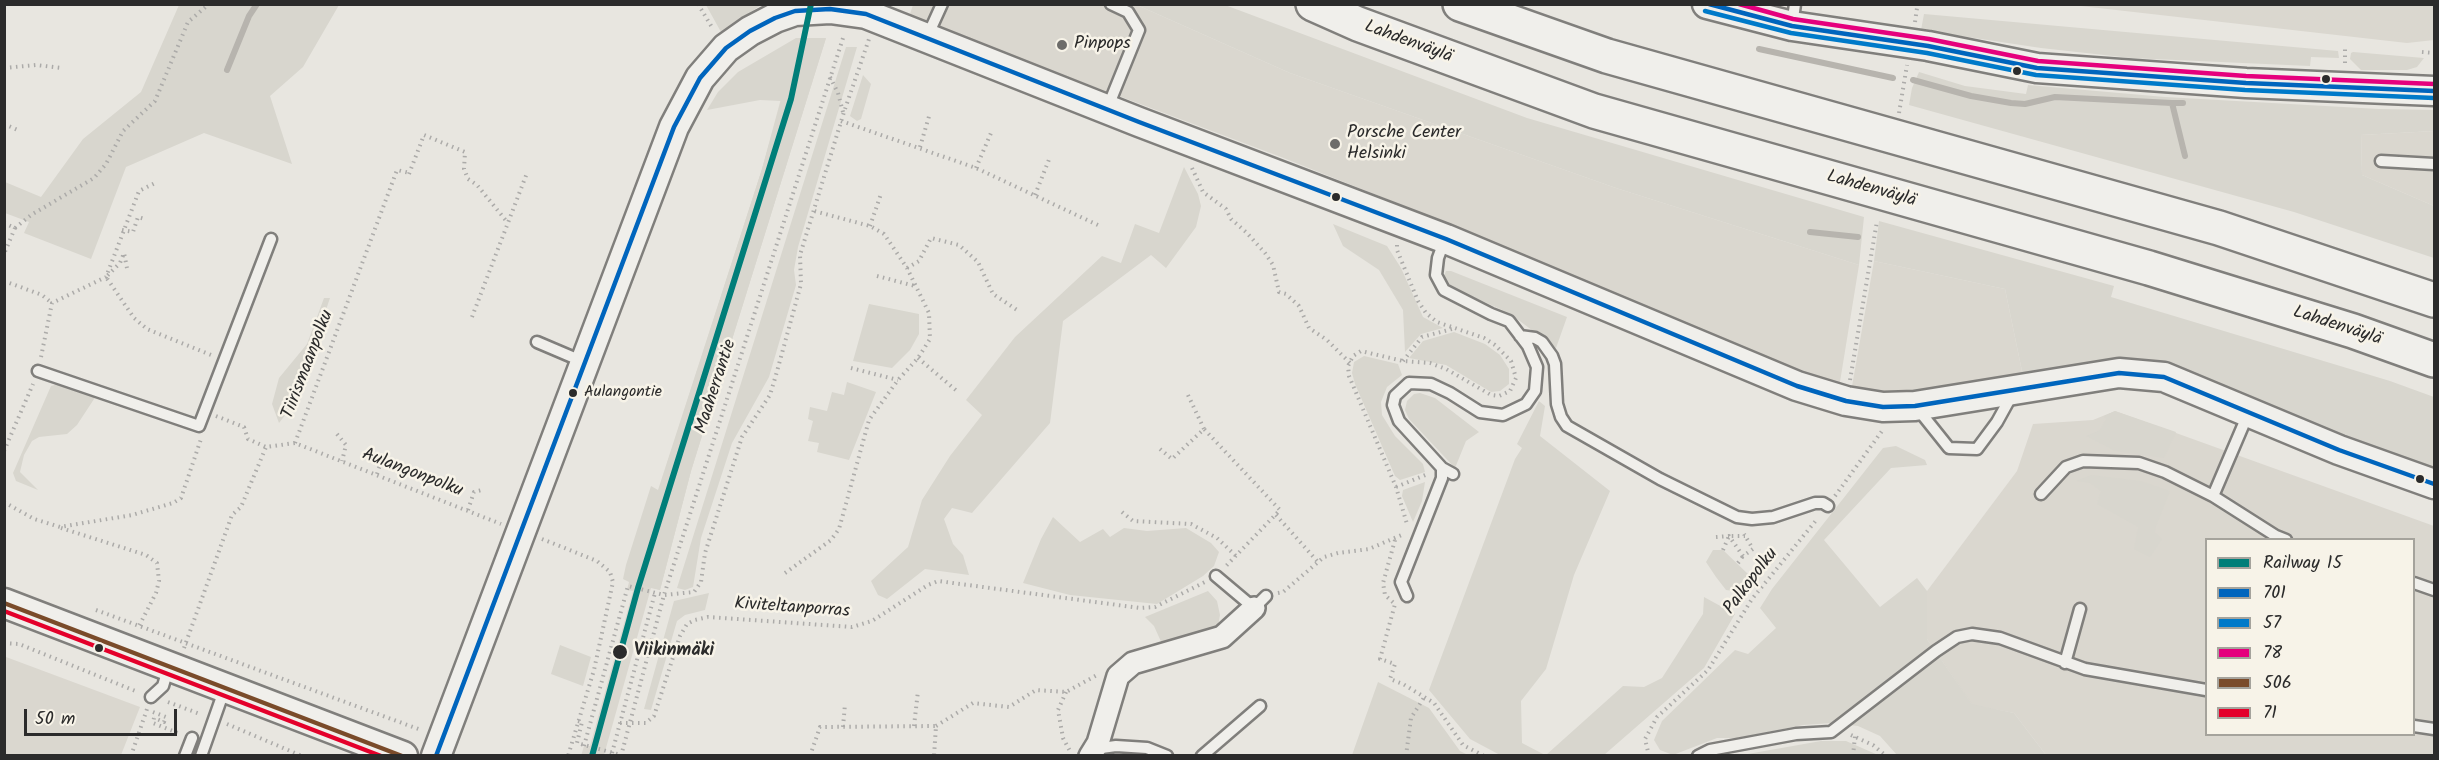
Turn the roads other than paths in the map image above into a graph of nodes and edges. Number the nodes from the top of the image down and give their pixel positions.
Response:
1 (942, 4) edge
2 (1111, 4) edge
3 (1313, 4) edge
4 (1460, 4) edge
5 (1707, 4) edge
6 (1793, 15) edge
7 (927, 37) junction
8 (2434, 91) edge
9 (1107, 110) junction
10 (2381, 160) dead end
11 (2434, 164) edge
12 (271, 239) dead end
13 (1446, 239) junction
14 (2434, 300) edge
15 (1520, 336) junction
16 (537, 342) dead end
17 (2434, 360) edge
18 (585, 362) junction
19 (38, 371) road end
20 (2014, 390) junction
21 (1916, 406) junction
22 (2248, 414) junction
23 (1442, 468) junction
24 (1453, 474) dead end
25 (2434, 484) edge
26 (2041, 494) dead end
27 (2213, 496) junction
28 (1828, 506) road end
29 (2281, 538) edge
30 (1216, 576) road end
31 (2415, 583) edge
32 (2434, 591) edge
33 (1407, 596) dead end
34 (1260, 602) joint
35 (4, 603) edge
36 (2080, 609) dead end
37 (2065, 663) junction
38 (169, 665) junction
39 (226, 687) junction
40 (2205, 690) edge
41 (151, 697) road end
42 (1260, 706) dead end
43 (2415, 726) edge
44 (2434, 729) edge
45 (192, 738) road end
46 (431, 744) edge
47 (1092, 752) edge
48 (185, 756) edge
49 (201, 756) edge
50 (403, 756) edge
51 (1167, 756) edge
52 (1202, 756) edge
53 (1698, 756) edge

1 - 7 lane
2 - 9 lane
3 - 17 highway, Lahdenväylä
4 - 14 highway
5 - 6 street
6 - 8 street
7 - 9 street
7 - 18 street
9 - 13 street
10 - 11 lane
12 - 19 lane
13 - 15 lane
13 - 21 street
15 - 23 lane
15 - 28 lane
16 - 18 lane
18 - 46 street
20 - 21 street
20 - 21 lane
20 - 22 street
22 - 25 street
22 - 27 lane
23 - 24 lane
23 - 33 lane
26 - 27 lane
27 - 29 lane
30 - 34 lane
31 - 32 lane
34 - 47 street
35 - 38 street
36 - 37 lane
37 - 40 lane
37 - 53 lane
38 - 39 street
38 - 41 lane
39 - 49 lane
39 - 50 street
42 - 52 lane
43 - 44 lane
45 - 48 lane
47 - 51 lane

